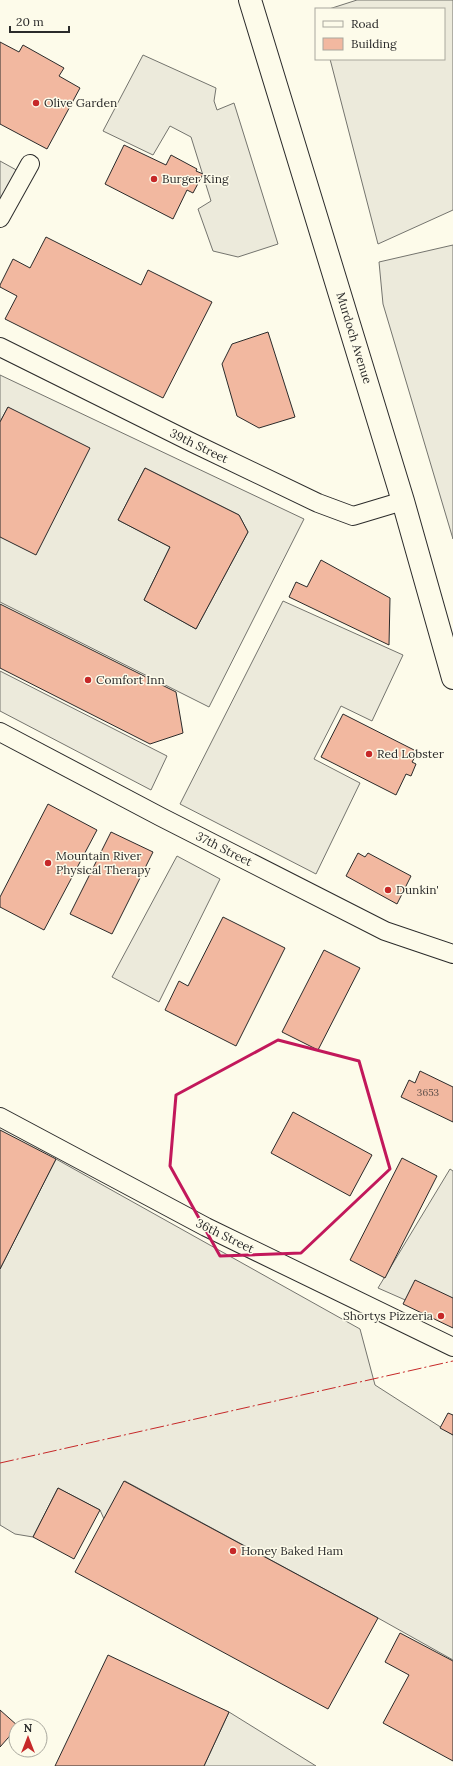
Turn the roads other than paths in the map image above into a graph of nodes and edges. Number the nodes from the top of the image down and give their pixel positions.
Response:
1 (250, 0) edge
2 (30, 164) dead end
3 (0, 218) edge
4 (0, 347) edge
5 (403, 501) junction
6 (453, 678) edge
7 (0, 732) edge
8 (453, 954) edge
9 (0, 1117) edge
10 (453, 1347) edge

1 - 5 main road, Murdoch Avenue
2 - 3 street
4 - 5 street, 39th Street
5 - 6 main road, Murdoch Avenue
7 - 8 street, 37th Street
9 - 10 street, 36th Street

